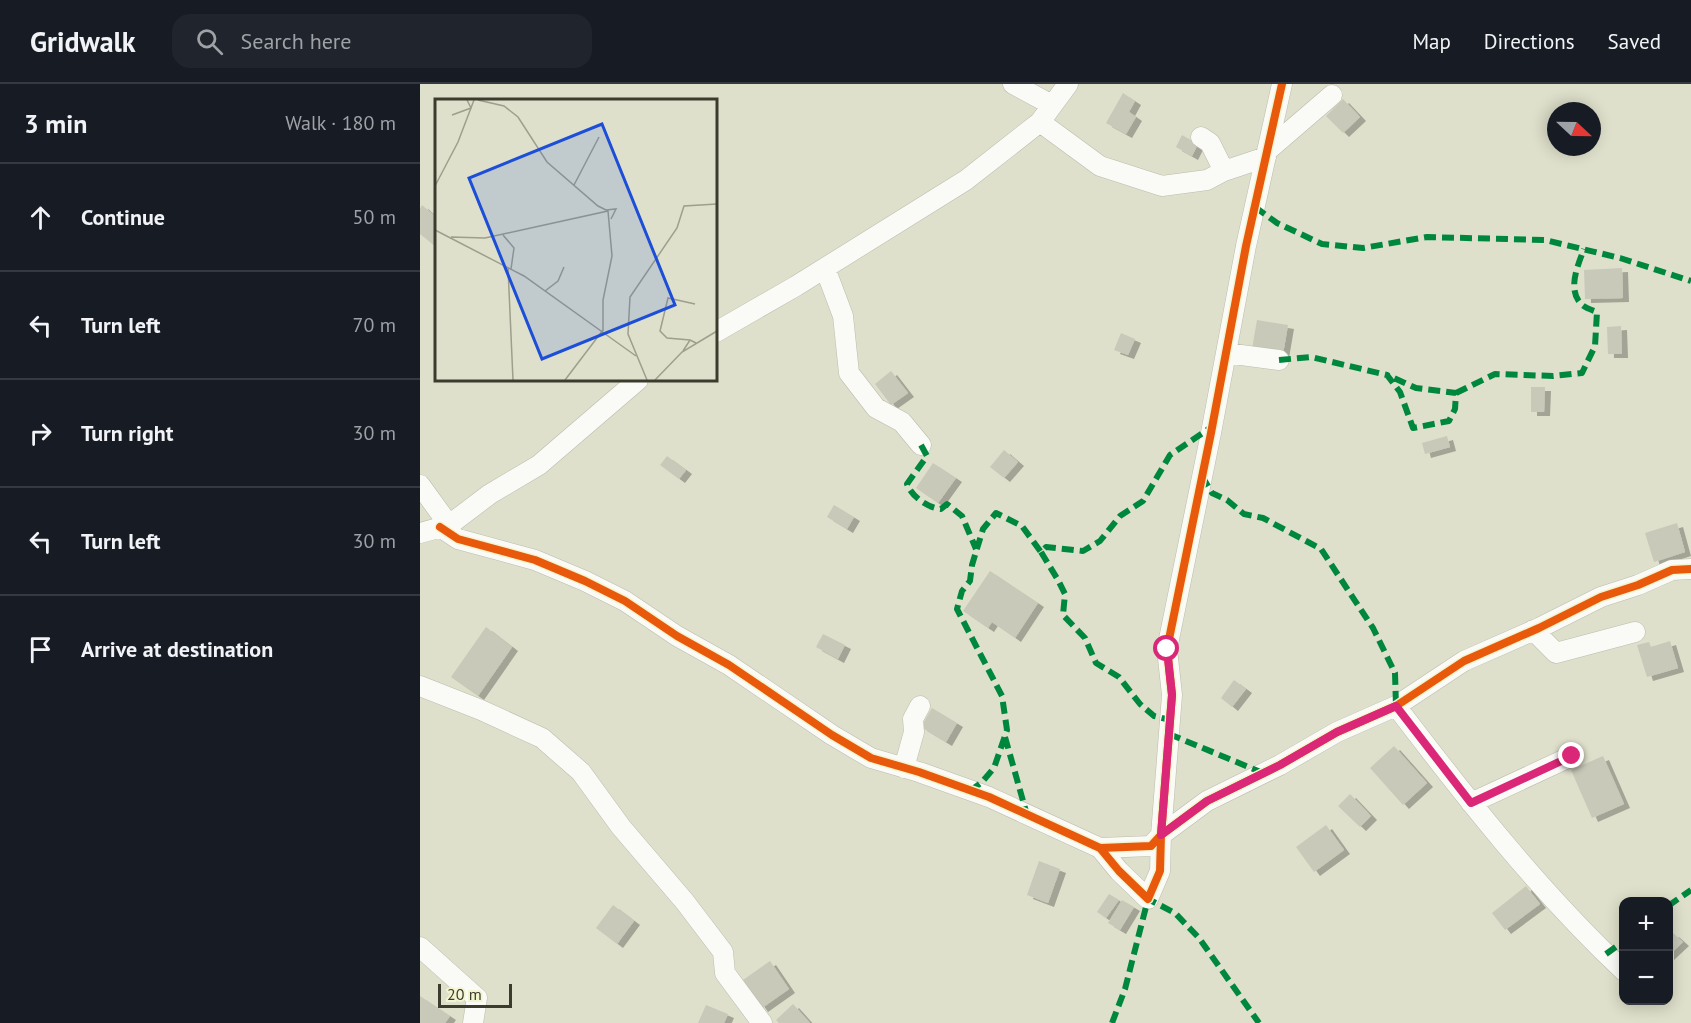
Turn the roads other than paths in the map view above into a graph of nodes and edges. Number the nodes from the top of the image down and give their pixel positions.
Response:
1 (1013, 84) edge
2 (1068, 84) edge
3 (1282, 84) edge
4 (1332, 95) dead end
5 (1052, 105) junction
6 (1040, 122) junction
7 (1201, 137) dead end
8 (1266, 154) junction
9 (1224, 171) junction
10 (825, 268) junction
11 (717, 331) edge
12 (1226, 353) junction
13 (1279, 360) dead end
14 (637, 381) edge
15 (921, 445) dead end
16 (420, 484) edge
17 (445, 526) junction
18 (420, 533) edge
19 (1691, 569) edge
20 (1533, 630) junction
21 (1635, 632) dead end
22 (420, 686) edge
23 (920, 706) dead end
24 (1396, 706) junction
25 (1572, 756) dead end
26 (904, 768) junction
27 (1471, 803) junction
28 (1161, 835) junction
29 (1100, 848) junction
30 (420, 947) edge
31 (1619, 967) edge
32 (473, 1023) edge
33 (762, 1023) edge

1 - 5 street
2 - 5 street
3 - 8 street
4 - 8 street
5 - 6 street
6 - 9 street
6 - 10 street
7 - 9 street
8 - 9 street
8 - 12 street
10 - 11 street
10 - 15 street
12 - 13 street
12 - 28 street
14 - 17 street
16 - 17 street
17 - 18 street
17 - 26 street
19 - 20 street
20 - 21 street
20 - 24 street
22 - 33 street
23 - 26 street
24 - 27 street
24 - 28 street
25 - 27 street
26 - 29 street
27 - 31 street
28 - 29 street
28 - 29 street
30 - 32 street

